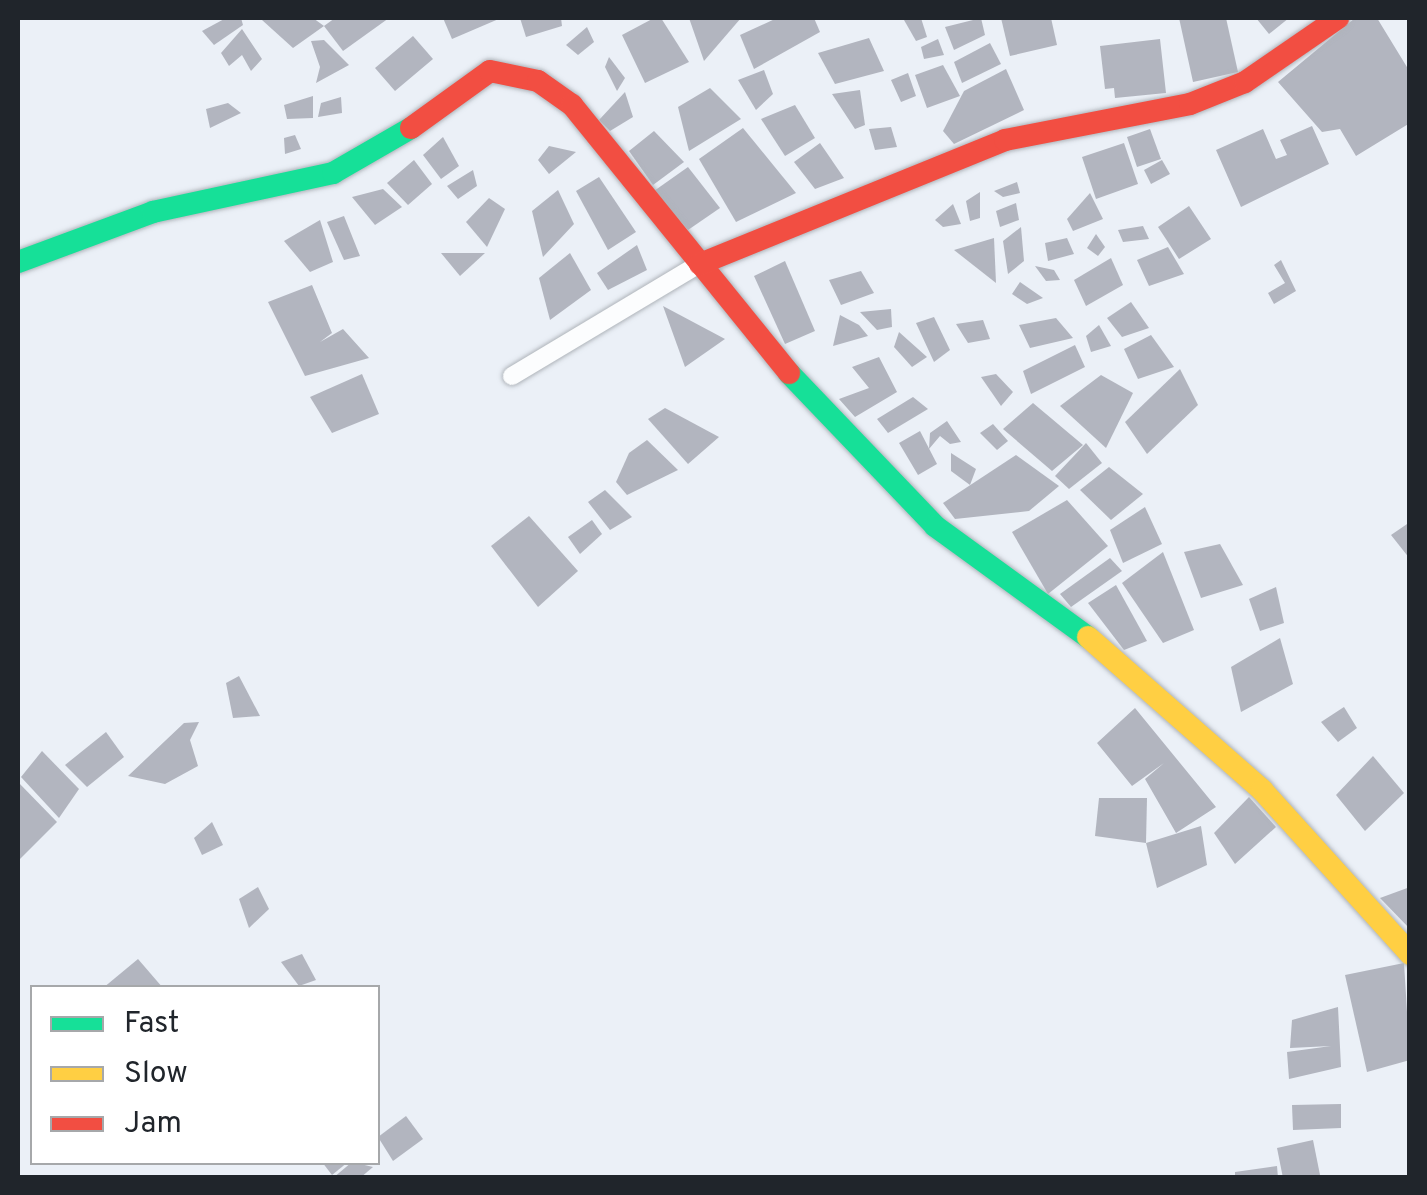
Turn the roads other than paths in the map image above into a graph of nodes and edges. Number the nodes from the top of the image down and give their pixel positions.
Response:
1 (1338, 18) edge
2 (18, 262) edge
3 (700, 264) junction
4 (512, 376) dead end
5 (1410, 954) edge

1 - 3 street
2 - 3 street
3 - 4 lane
3 - 5 street

